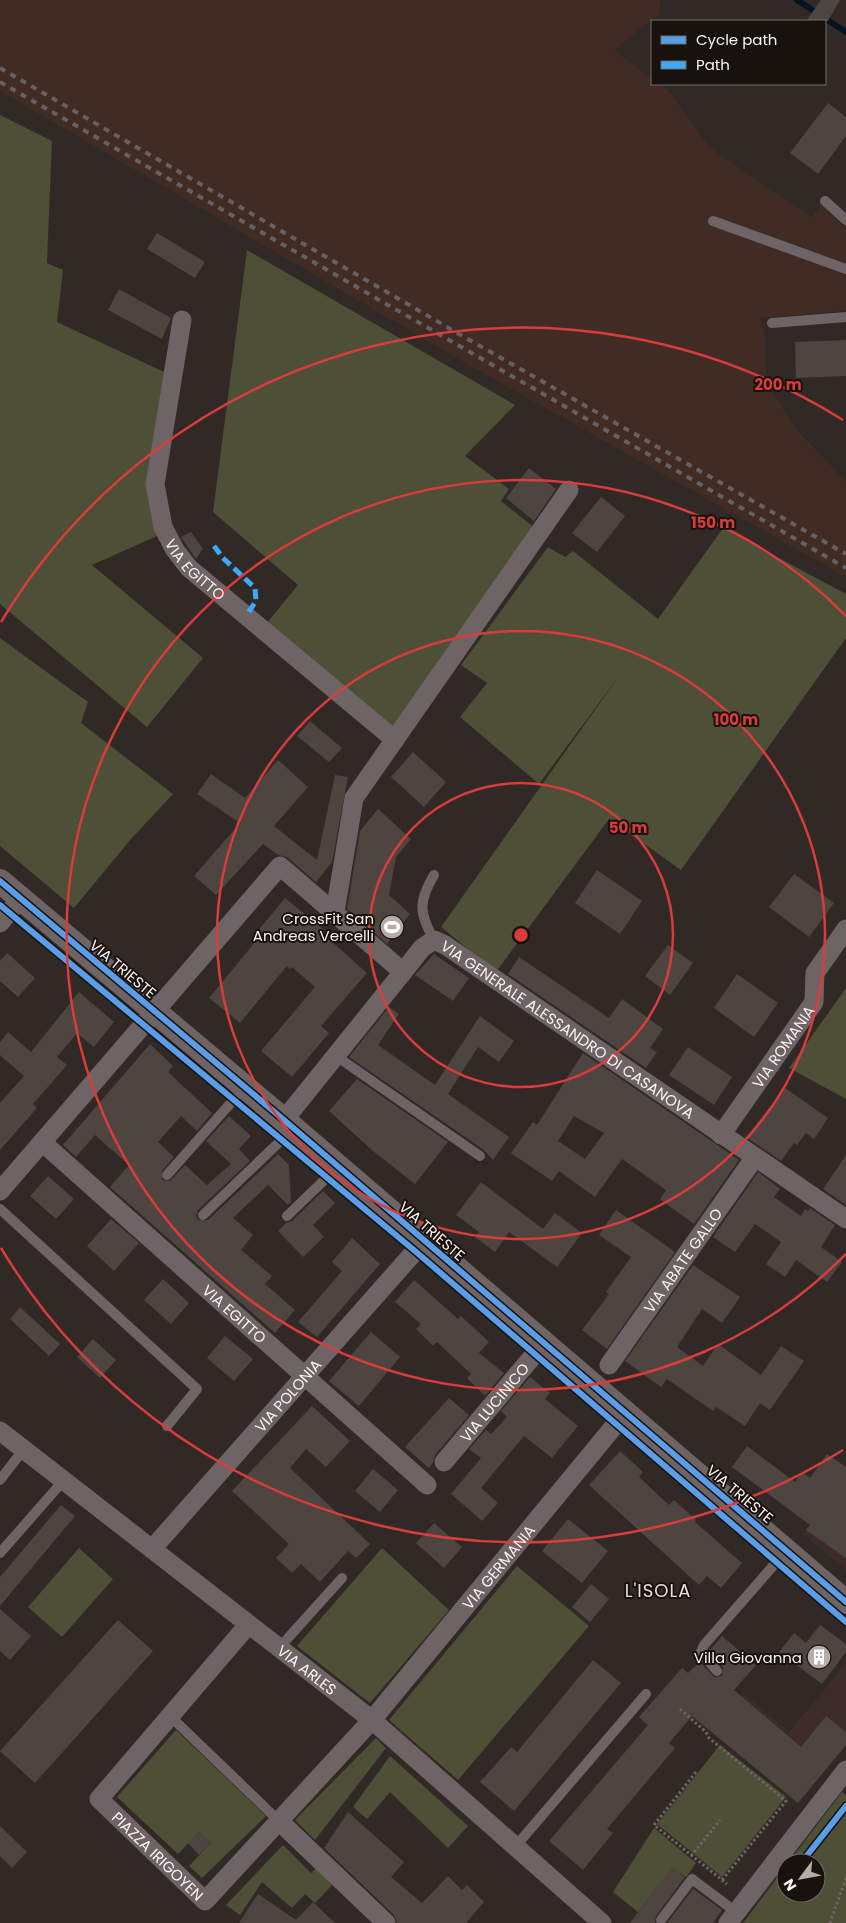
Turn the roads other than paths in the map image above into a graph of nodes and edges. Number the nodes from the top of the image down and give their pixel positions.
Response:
1 (826, 201) dead end
2 (846, 220) edge
3 (713, 221) dead end
4 (846, 269) edge
5 (846, 317) edge
6 (182, 320) dead end
7 (772, 323) dead end
8 (569, 490) dead end
9 (394, 740) junction
10 (434, 875) dead end
11 (0, 881) edge
12 (20, 898) junction
13 (335, 912) junction
14 (0, 922) edge
15 (846, 929) edge
16 (434, 940) junction
17 (402, 972) junction
18 (154, 1011) junction
19 (336, 1056) junction
20 (245, 1087) junction
21 (289, 1124) junction
22 (721, 1135) junction
23 (42, 1142) junction
24 (480, 1156) dead end
25 (756, 1157) junction
26 (338, 1167) junction
27 (167, 1175) dead end
28 (0, 1191) edge
29 (0, 1210) edge
30 (203, 1215) dead end
31 (287, 1216) dead end
32 (846, 1219) edge
33 (424, 1241) junction
34 (544, 1343) junction
35 (609, 1365) dead end
36 (304, 1376) junction
37 (625, 1413) junction
38 (166, 1426) dead end
39 (0, 1431) edge
40 (24, 1449) junction
41 (444, 1462) dead end
42 (0, 1480) edge
43 (64, 1480) junction
44 (427, 1484) dead end
45 (152, 1550) junction
46 (787, 1550) junction
47 (0, 1553) edge
48 (342, 1578) dead end
49 (846, 1602) edge
50 (248, 1624) junction
51 (279, 1648) junction
52 (717, 1671) dead end
53 (646, 1694) dead end
54 (171, 1717) junction
55 (372, 1720) junction
56 (846, 1770) edge
57 (279, 1822) junction
58 (514, 1847) junction
59 (732, 1917) edge
60 (661, 1920) dead end
61 (386, 1923) edge
62 (602, 1923) edge

1 - 2 lane
3 - 4 lane
5 - 7 lane
6 - 9 street, VIA EGITTO
8 - 9 street
9 - 13 street
10 - 16 lane
11 - 12 street, VIA TRIESTE
12 - 14 street
12 - 18 street, VIA TRIESTE
13 - 17 street
13 - 18 street
15 - 22 street, VIA ROMANIA
16 - 17 street, VIA GENERALE ALESSANDRO DI CASANOVA
16 - 22 street, VIA GENERALE ALESSANDRO DI CASANOVA
17 - 19 street, VIA GENERALE ALESSANDRO DI CASANOVA
18 - 20 street, VIA TRIESTE
18 - 23 street
19 - 21 street, VIA GENERALE ALESSANDRO DI CASANOVA
19 - 24 lane
20 - 21 street, VIA TRIESTE
20 - 27 lane
21 - 26 street, VIA TRIESTE
21 - 30 lane
22 - 25 street, VIA GENERALE ALESSANDRO DI CASANOVA
23 - 28 street
23 - 36 street, VIA EGITTO
25 - 32 street, VIA GENERALE ALESSANDRO DI CASANOVA
25 - 35 street, VIA ABATE GALLO
26 - 31 lane
26 - 33 street, VIA TRIESTE
29 - 38 lane
33 - 34 street, VIA TRIESTE
33 - 36 street, VIA POLONIA
34 - 37 street, VIA TRIESTE
34 - 41 street, VIA LUCINICO
36 - 44 street, VIA EGITTO
36 - 45 street, VIA POLONIA
37 - 46 street, VIA TRIESTE
37 - 55 street, VIA GERMANIA
39 - 40 street, VIA ARLES
40 - 42 lane
40 - 43 street, VIA ARLES
43 - 45 street, VIA ARLES
43 - 47 lane
45 - 50 street, VIA ARLES
46 - 49 street, VIA TRIESTE
46 - 52 lane
48 - 51 lane
50 - 51 street, VIA ARLES
50 - 54 street, PIAZZA IRIGOYEN
51 - 55 street, VIA ARLES
53 - 58 lane
54 - 57 lane
54 - 57 street, PIAZZA IRIGOYEN
55 - 57 street, PIAZZA IRIGOYEN
55 - 58 street, VIA ARLES
56 - 59 street
57 - 61 street
58 - 62 street, VIA ARLES
59 - 60 lane

